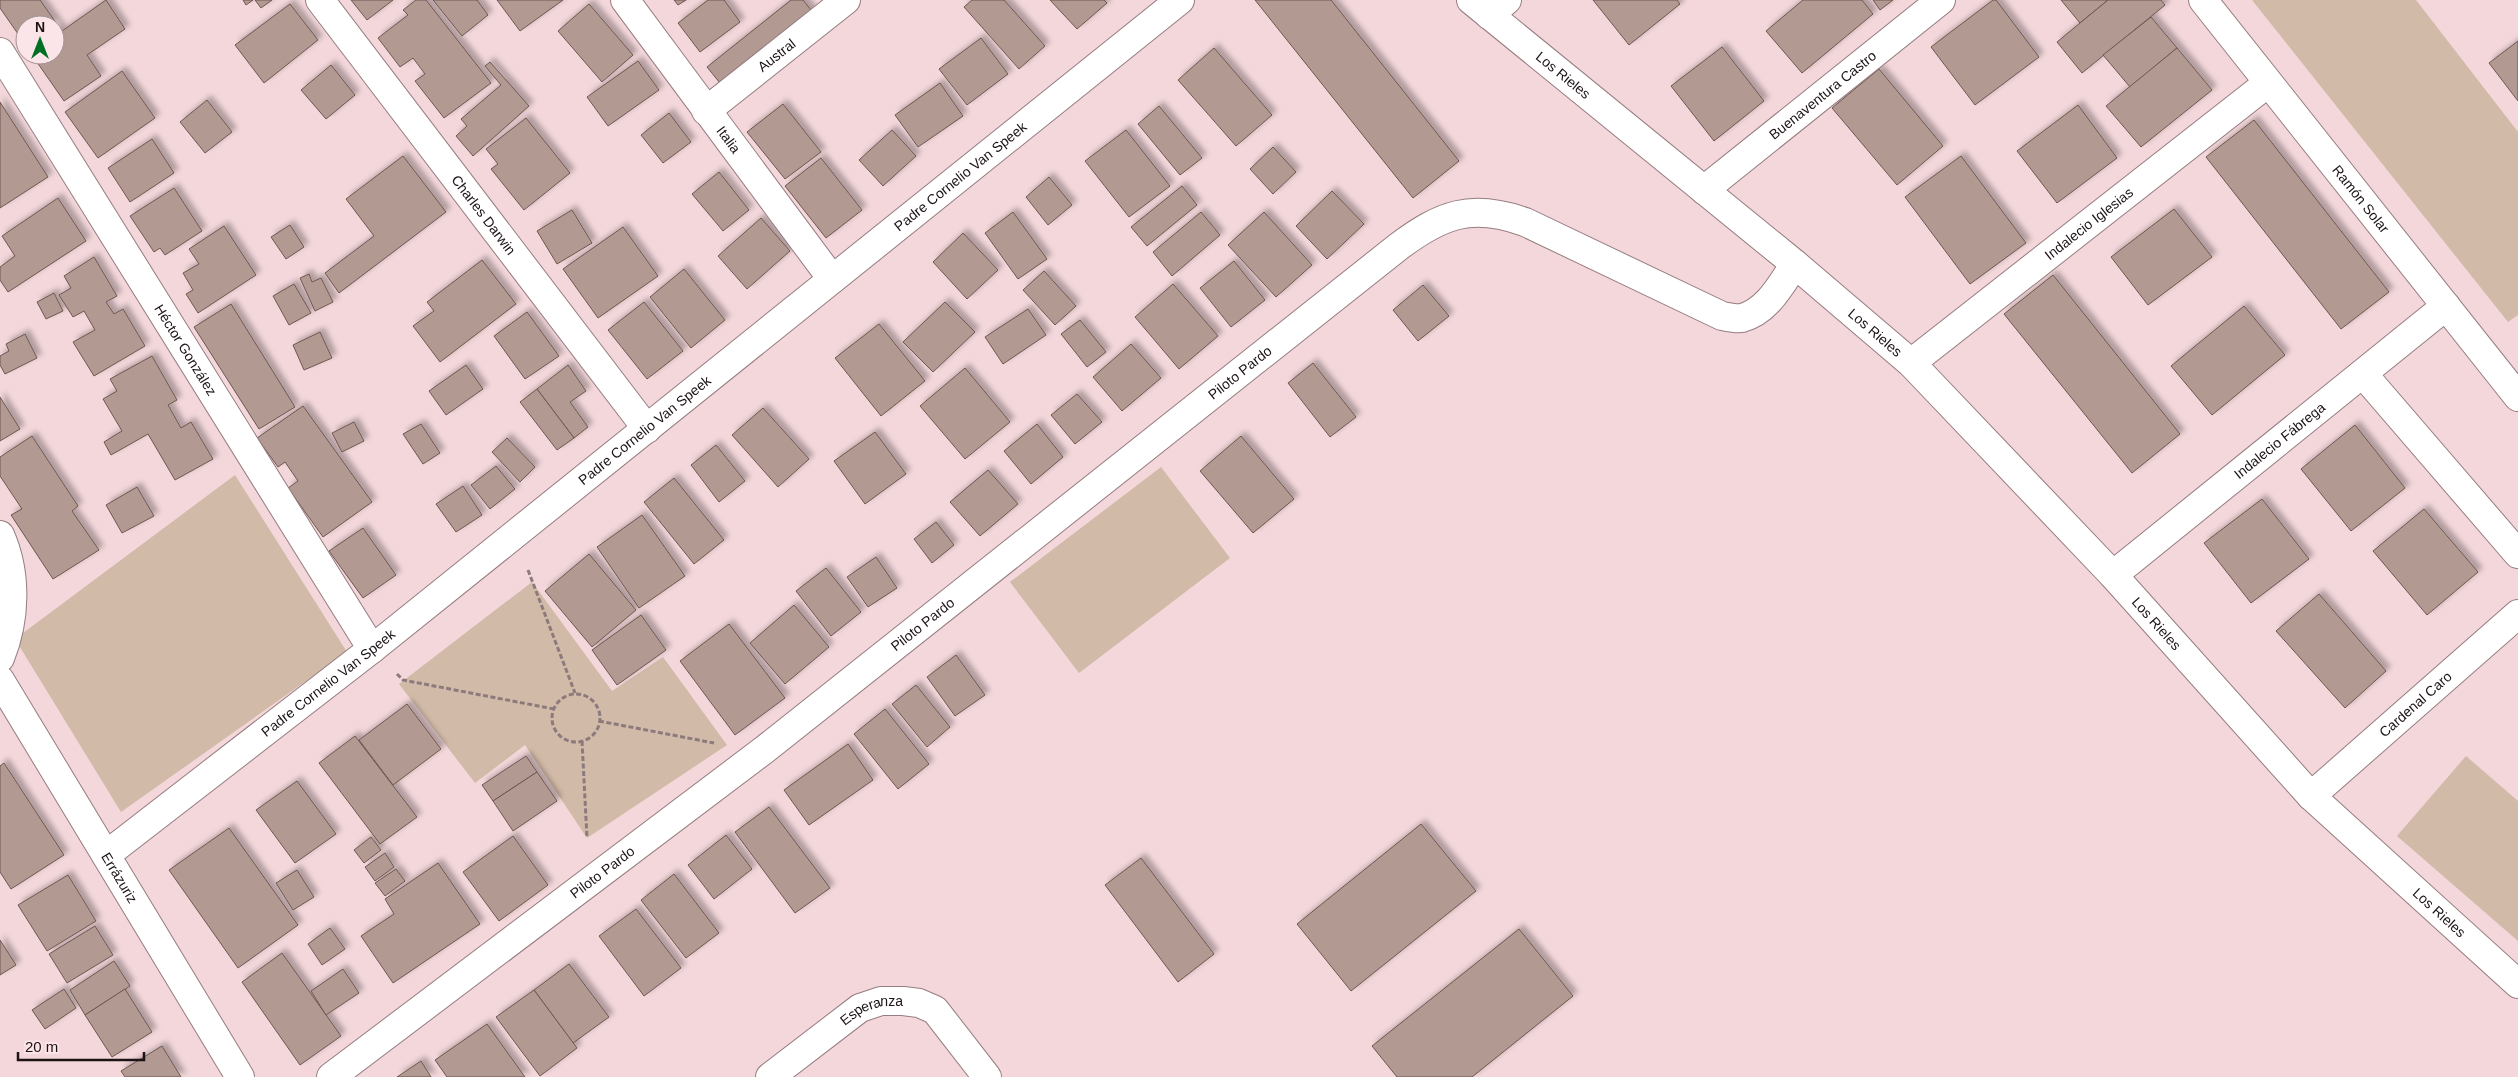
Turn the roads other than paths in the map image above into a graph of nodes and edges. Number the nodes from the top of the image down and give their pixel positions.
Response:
1 (320, 0) edge
2 (625, 0) edge
3 (846, 0) edge
4 (1180, 0) edge
5 (1941, 0) edge
6 (2203, 0) edge
7 (1489, 5) edge
8 (0, 52) edge
9 (2268, 83) junction
10 (706, 111) junction
11 (1704, 190) junction
12 (1795, 264) junction
13 (832, 279) junction
14 (2446, 306) junction
15 (1911, 363) junction
16 (2363, 374) junction
17 (2514, 385) edge
18 (647, 429) junction
19 (0, 535) edge
20 (2518, 554) edge
21 (2113, 575) junction
22 (2518, 614) edge
23 (372, 649) junction
24 (0, 658) edge
25 (0, 680) edge
26 (2311, 796) junction
27 (106, 855) junction
28 (2518, 984) edge
29 (240, 1077) edge
30 (331, 1077) edge
31 (770, 1077) edge
32 (987, 1077) edge

1 - 18 street, Charles Darwin
2 - 10 street, Italia
3 - 10 street, Austral
4 - 13 street, Padre Cornelio Van Speek
5 - 11 street, Buenaventura Castro
6 - 9 street, Ramón Solar
7 - 11 street, Los Rieles
8 - 23 street, Héctor González
9 - 14 street, Ramón Solar
9 - 15 street, Indalecio Iglesias
10 - 13 street, Italia
11 - 12 street, Los Rieles
12 - 15 street, Los Rieles
12 - 30 street, Piloto Pardo
13 - 18 street, Padre Cornelio Van Speek
14 - 16 street, Indalecio Fábrega
14 - 17 street, Ramón Solar
15 - 21 street, Los Rieles
16 - 20 street
16 - 21 street, Indalecio Fábrega
18 - 23 street, Padre Cornelio Van Speek
19 - 24 street
21 - 26 street, Los Rieles
22 - 26 street, Cardenal Caro
23 - 27 street, Padre Cornelio Van Speek
25 - 27 street, Errázuriz
26 - 28 street, Los Rieles
27 - 29 street, Errázuriz
31 - 32 street, Esperanza

